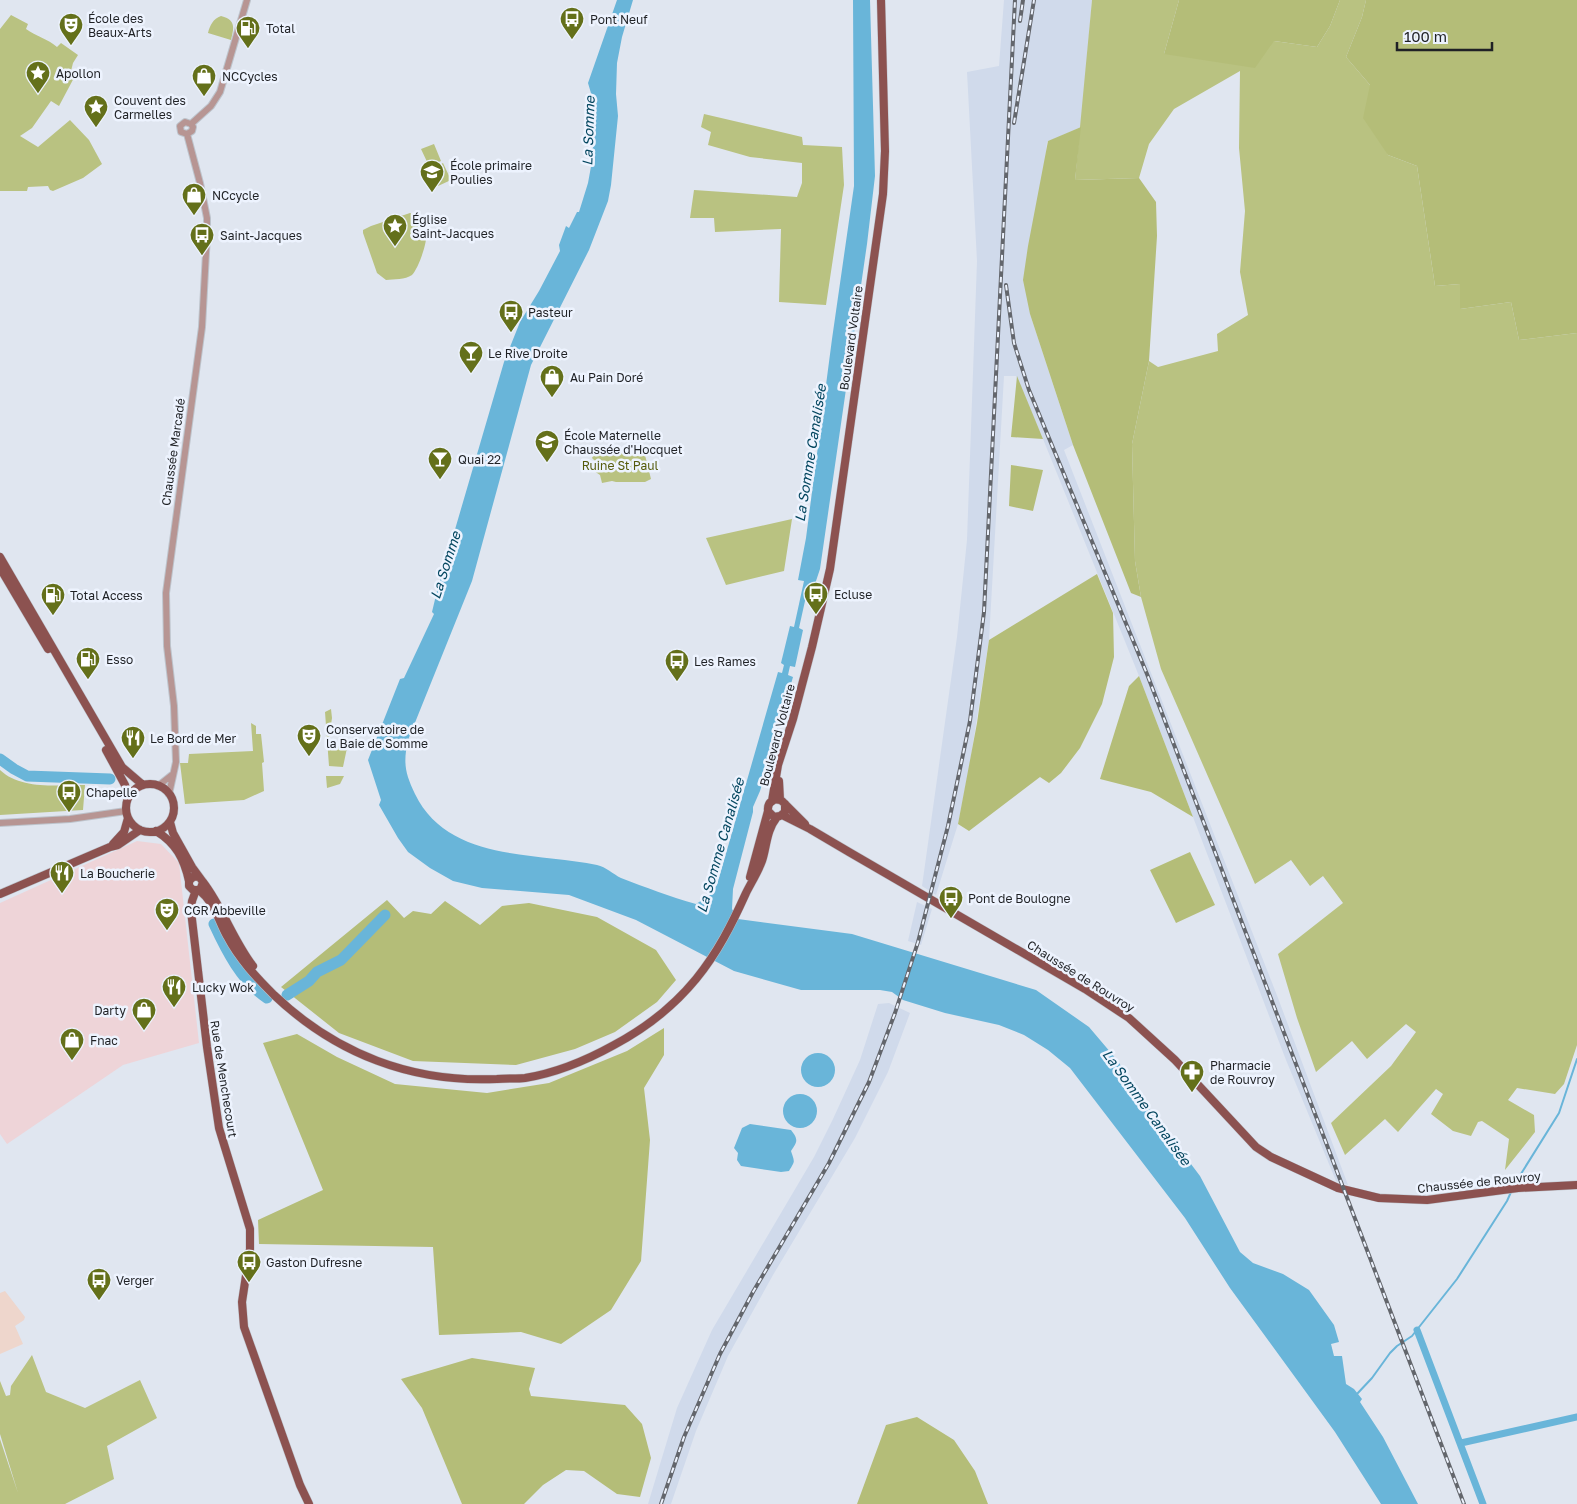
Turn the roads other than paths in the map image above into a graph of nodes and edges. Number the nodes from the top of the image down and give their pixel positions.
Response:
1 (247, 0) edge
2 (881, 0) edge
3 (191, 124) junction
4 (186, 134) junction
5 (0, 557) edge
6 (0, 568) edge
7 (174, 774) junction
8 (143, 785) junction
9 (158, 786) junction
10 (169, 794) junction
11 (128, 798) junction
12 (779, 802) junction
13 (768, 811) junction
14 (127, 815) junction
15 (779, 816) junction
16 (170, 822) junction
17 (0, 823) edge
18 (810, 829) junction
19 (140, 830) junction
20 (156, 832) junction
21 (110, 847) junction
22 (196, 884) junction
23 (746, 893) junction
24 (0, 894) edge
25 (1577, 1185) edge
26 (309, 1504) edge

1 - 3 street
2 - 12 main road, Boulevard Voltaire
3 - 4 street
3 - 4 street
4 - 7 street, Chaussée Marcadé
5 - 8 main road
6 - 11 main road
7 - 9 street
7 - 10 street, Chaussée Marcadé
8 - 9 main road
8 - 11 main road
9 - 10 main road
10 - 16 main road
11 - 14 main road
12 - 13 main road
12 - 15 main road
12 - 18 main road, Chaussée de Rouvroy
13 - 15 main road, Chaussée de Rouvroy
13 - 23 main road
14 - 17 street
14 - 19 main road
14 - 21 main road
15 - 18 main road, Chaussée de Rouvroy
15 - 23 main road
16 - 20 main road
16 - 22 main road
18 - 25 main road, Chaussée de Rouvroy
19 - 20 main road
19 - 21 main road
20 - 22 main road
21 - 24 main road
22 - 23 main road
22 - 26 main road, Rue de Menchecourt

